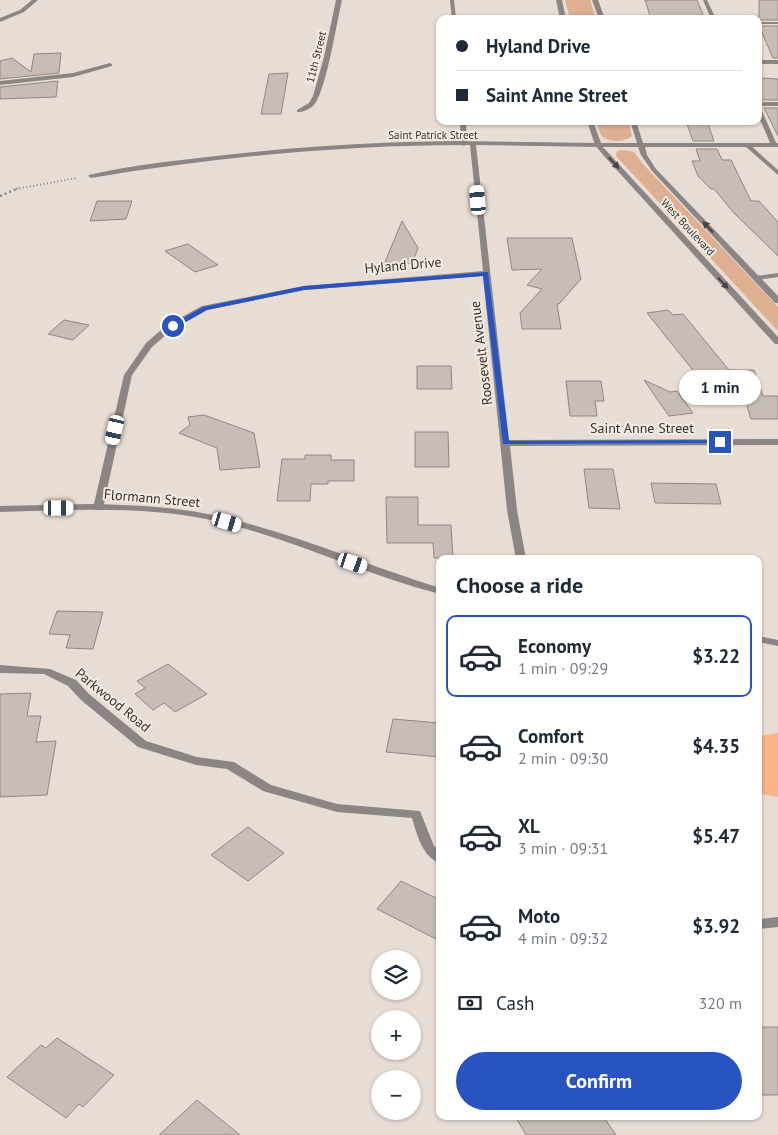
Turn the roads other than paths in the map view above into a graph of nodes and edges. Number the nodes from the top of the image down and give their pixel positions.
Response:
1 (36, 0) edge
2 (339, 0) edge
3 (452, 0) edge
4 (559, 0) edge
5 (595, 0) edge
6 (705, 0) edge
7 (454, 15) edge
8 (562, 15) edge
9 (601, 15) edge
10 (712, 15) edge
11 (0, 20) edge
12 (762, 23) edge
13 (778, 23) edge
14 (762, 62) edge
15 (778, 62) edge
16 (110, 65) dead end
17 (0, 83) edge
18 (762, 104) edge
19 (778, 104) edge
20 (299, 110) dead end
21 (762, 117) edge
22 (463, 125) edge
23 (591, 125) edge
24 (634, 125) edge
25 (468, 144) junction
26 (598, 145) junction
27 (640, 145) junction
28 (747, 145) junction
29 (776, 145) edge
30 (778, 173) edge
31 (91, 176) road end
32 (486, 274) junction
33 (778, 275) edge
34 (756, 278) junction
35 (778, 301) edge
36 (778, 342) edge
37 (778, 442) edge
38 (506, 443) junction
39 (98, 508) junction
40 (0, 509) edge
41 (520, 555) edge
42 (436, 590) edge
43 (762, 640) edge
44 (778, 643) edge
45 (0, 669) edge
46 (436, 854) edge
47 (778, 922) edge
48 (762, 924) edge

1 - 11 street
2 - 20 street, 11th Street
3 - 7 lane
4 - 8 street
5 - 9 street
6 - 10 lane
12 - 13 lane
14 - 15 street
16 - 17 street
18 - 19 lane
21 - 29 lane
22 - 25 lane
23 - 26 street, West Boulevard
24 - 27 street, West Boulevard
25 - 26 street, Saint Patrick Street
25 - 31 street, Saint Patrick Street
25 - 32 street, Roosevelt Avenue
26 - 27 street, Saint Patrick Street
26 -> 36 street, West Boulevard
27 - 28 street, Saint Patrick Street
34 -> 27 street, West Boulevard
28 - 29 street, Saint Patrick Street
28 - 30 lane
32 - 38 street, Roosevelt Avenue
32 - 39 street, Hyland Drive
33 - 34 street
34 - 35 street, West Boulevard
37 - 38 street, Saint Anne Street
38 - 41 street, Roosevelt Avenue
39 - 40 street, Flormann Street
39 - 42 street, Flormann Street
43 - 44 street
45 - 46 street, Parkwood Road
47 - 48 street

